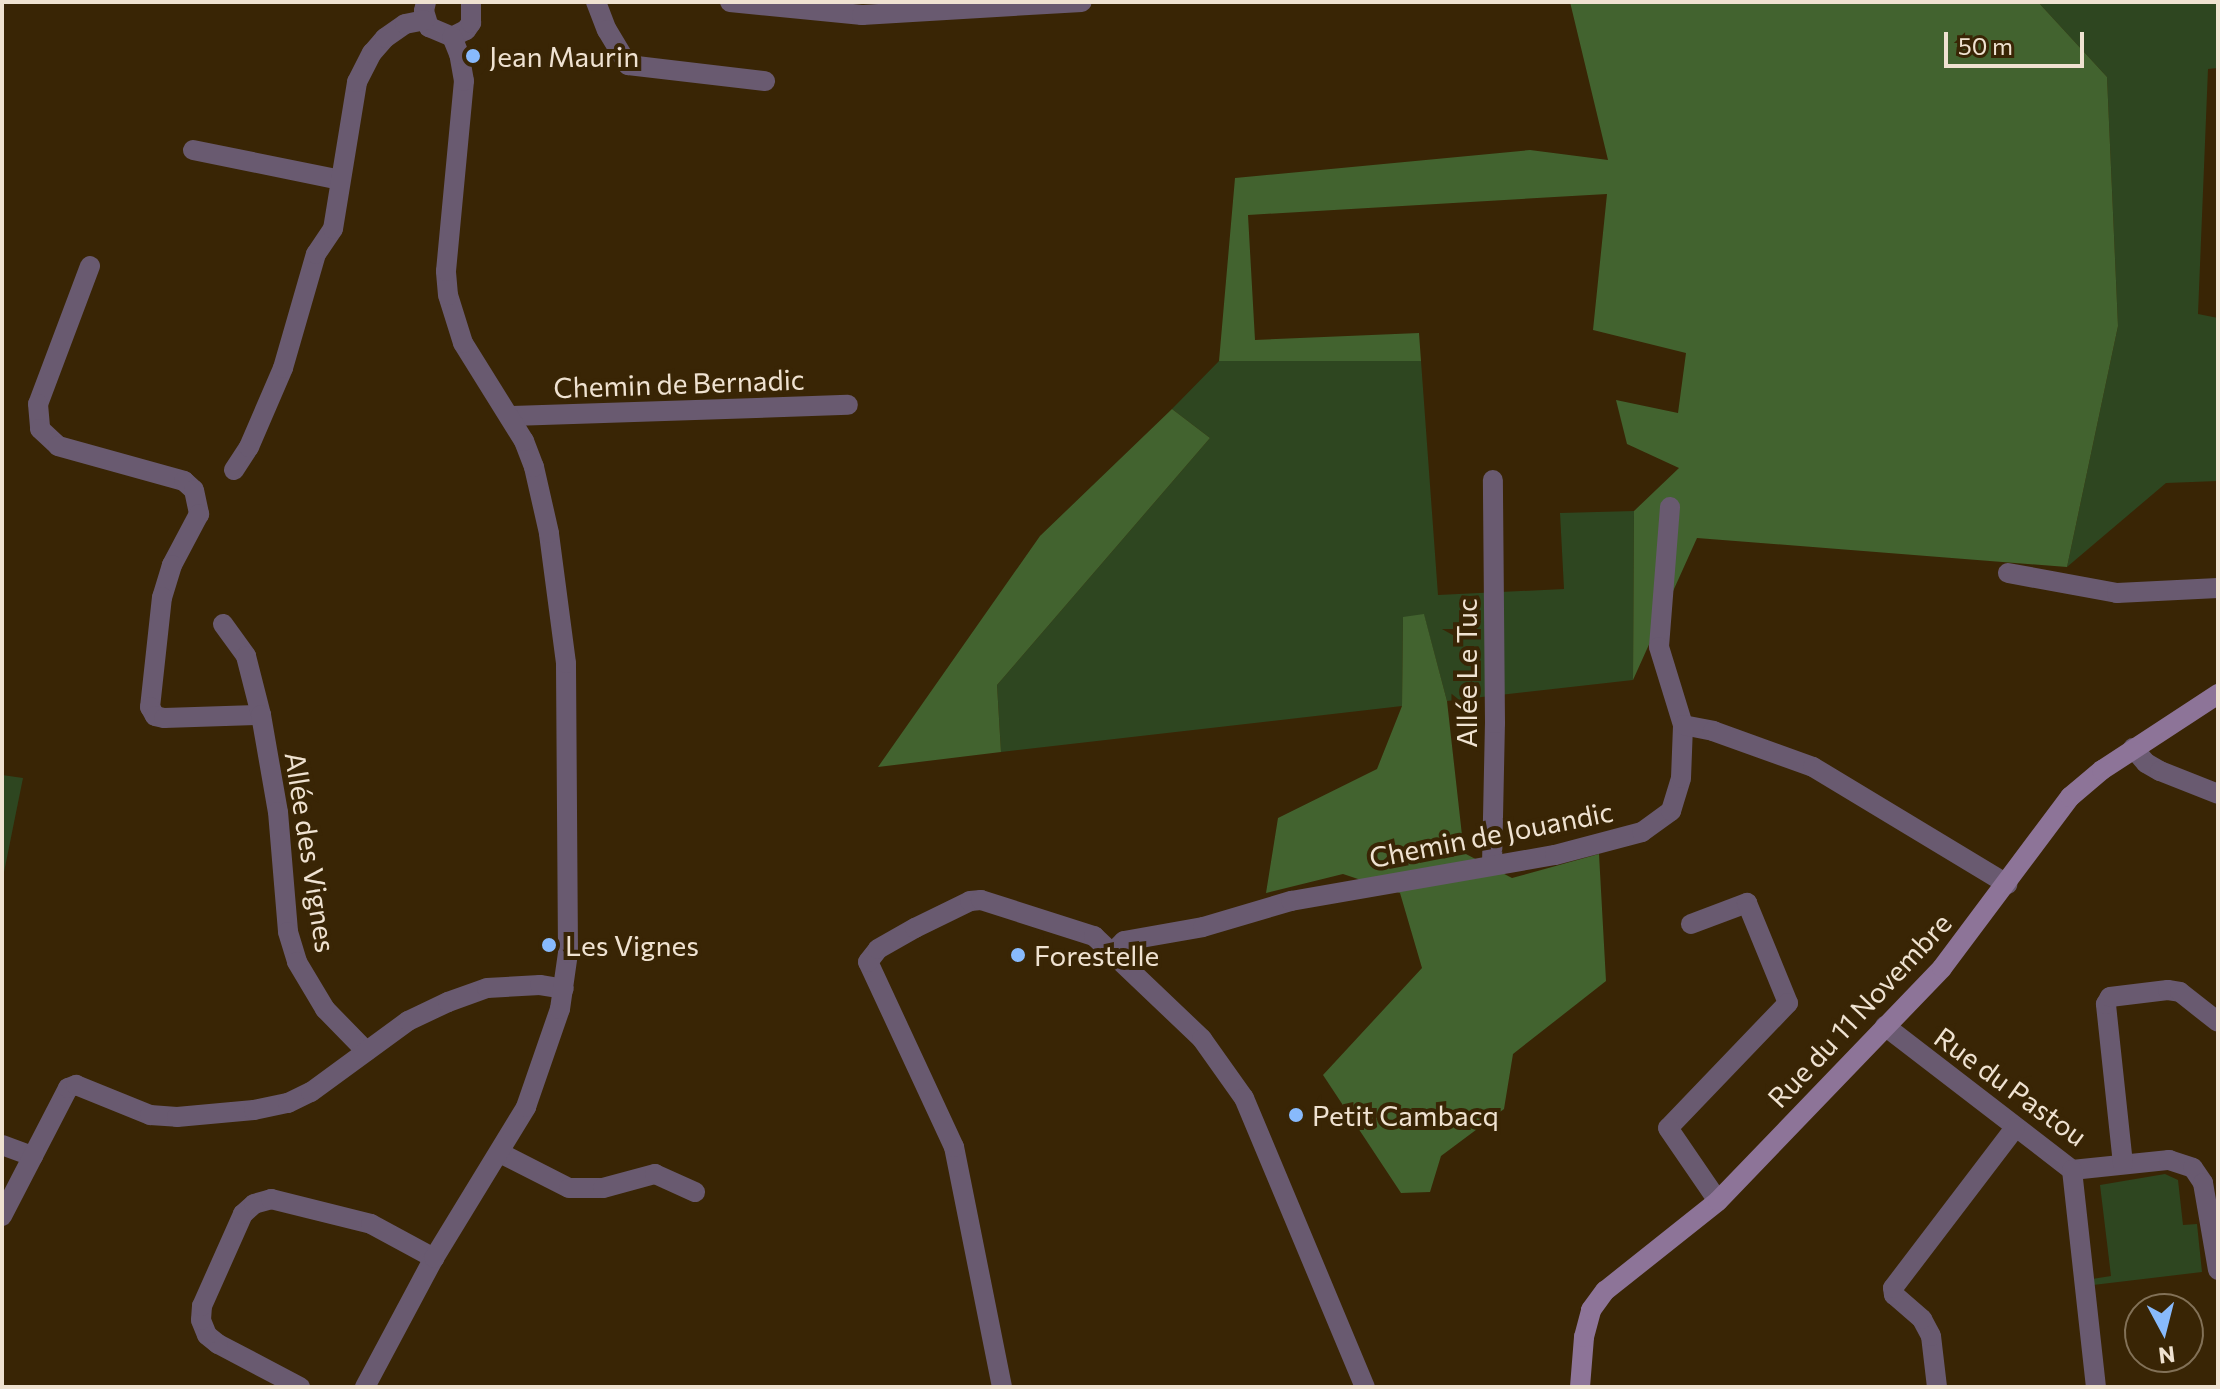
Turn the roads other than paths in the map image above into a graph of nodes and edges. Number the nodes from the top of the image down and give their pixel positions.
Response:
1 (407, 2) edge
2 (471, 2) edge
3 (596, 2) edge
4 (730, 2) edge
5 (1082, 2) edge
6 (419, 15) edge
7 (452, 37) junction
8 (765, 81) dead end
9 (193, 150) dead end
10 (340, 180) junction
11 (90, 266) dead end
12 (848, 405) dead end
13 (512, 416) junction
14 (234, 470) dead end
15 (1493, 480) dead end
16 (1670, 507) dead end
17 (2008, 573) dead end
18 (2218, 588) edge
19 (223, 624) dead end
20 (2218, 694) edge
21 (261, 715) junction
22 (1683, 725) junction
23 (2133, 748) junction
24 (2218, 794) edge
25 (1492, 865) junction
26 (2007, 884) junction
27 (1691, 924) dead end
28 (1114, 951) junction
29 (564, 989) junction
30 (2218, 1022) edge
31 (1885, 1026) junction
32 (366, 1051) junction
33 (2015, 1128) junction
34 (2, 1145) edge
35 (500, 1153) junction
36 (33, 1156) junction
37 (2123, 1164) junction
38 (2072, 1170) junction
39 (695, 1192) dead end
40 (1718, 1201) junction
41 (2214, 1210) edge
42 (2, 1216) edge
43 (434, 1258) junction
44 (2218, 1270) edge
45 (300, 1387) edge
46 (365, 1387) edge
47 (1002, 1387) edge
48 (1365, 1387) edge
49 (1580, 1387) edge
50 (1937, 1387) edge
51 (2096, 1387) edge

1 - 6 street
2 - 7 street
3 - 8 street
4 - 5 street
6 - 7 street
6 - 10 street
7 - 13 street
9 - 10 street
10 - 14 street
11 - 21 street
12 - 13 street, Chemin de Bernadic
13 - 29 street
15 - 25 street, Allée Le Tuc
16 - 22 street, Chemin de Jouandic
17 - 18 street
19 - 21 street, Allée des Vignes
20 - 23 street, Rue du 11 Novembre
21 - 32 street, Allée des Vignes
22 - 25 street, Chemin de Jouandic
22 - 26 street
23 - 24 street
23 - 26 street, Rue du 11 Novembre
25 - 28 street, Chemin de Jouandic
26 - 31 street, Rue du 11 Novembre
27 - 40 street
28 - 47 street
28 - 48 street
29 - 32 street
29 - 35 street
30 - 37 street
31 - 33 street, Rue du Pastou
31 - 40 street, Rue du 11 Novembre
32 - 36 street
33 - 38 street, Rue du Pastou
33 - 50 street
34 - 36 street
35 - 39 street
35 - 43 street
36 - 42 street
37 - 38 street, Rue du Pastou
37 - 41 street, Rue du Pastou
38 - 51 street
40 - 49 street, Rue du 11 Novembre
41 - 44 street, Rue du Pastou
43 - 45 street
43 - 46 street

